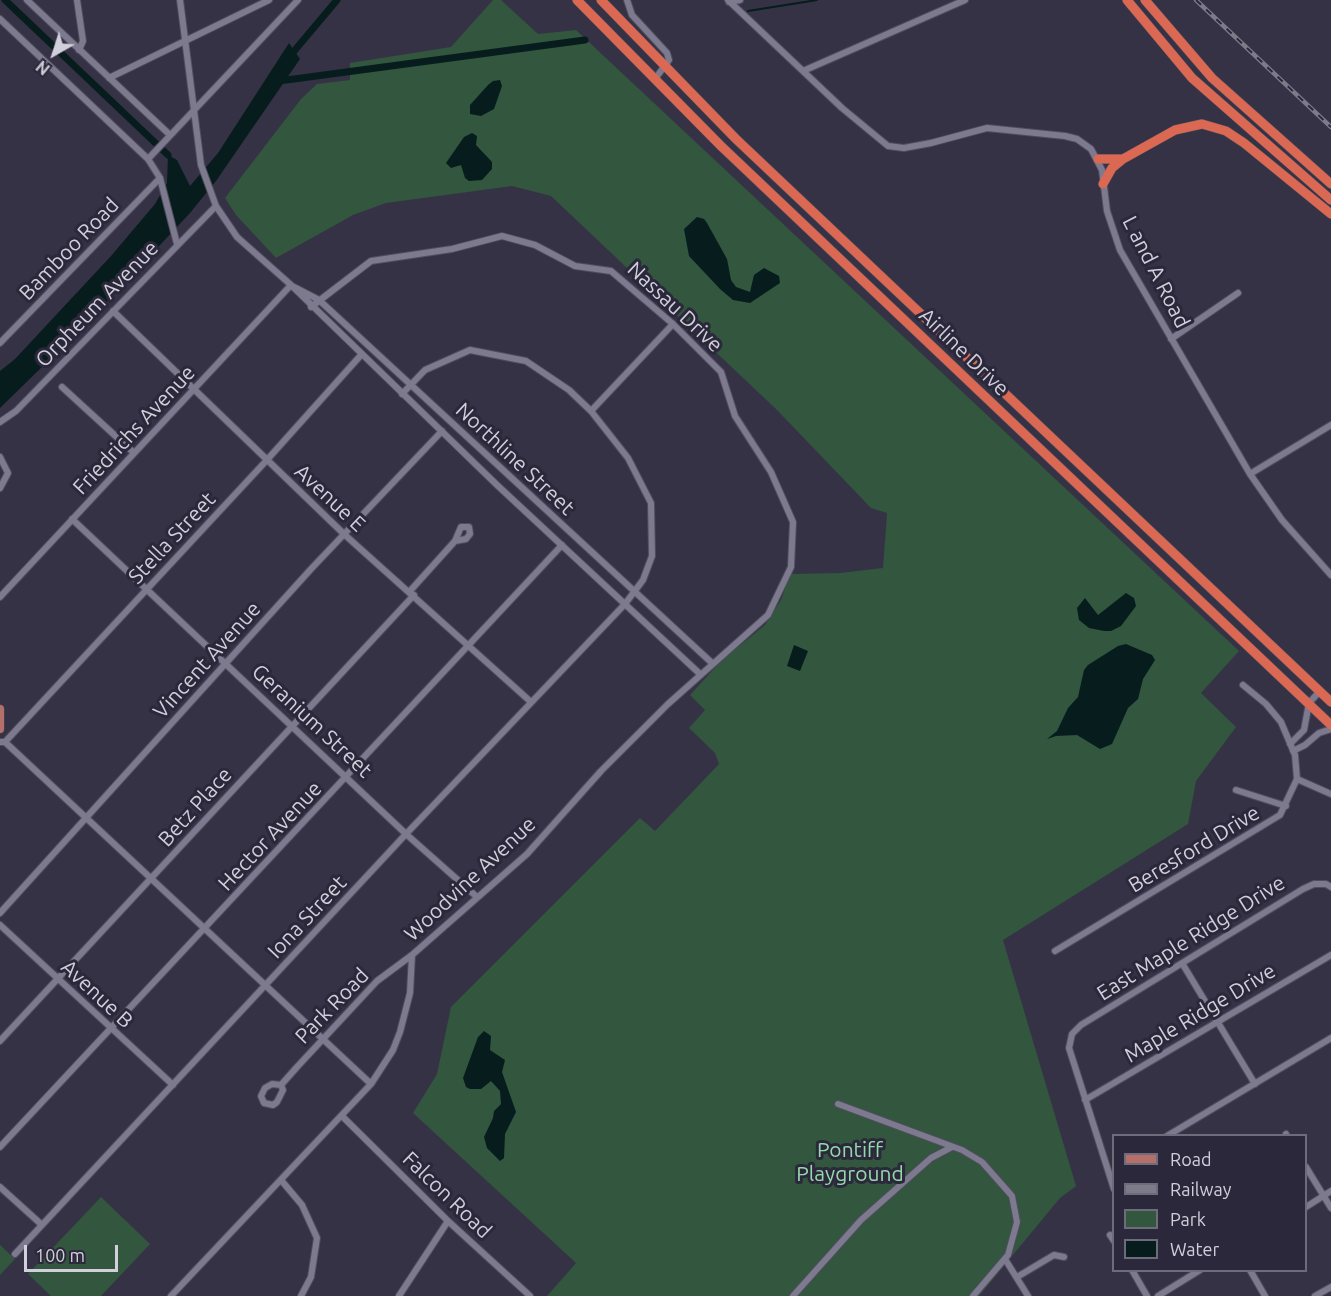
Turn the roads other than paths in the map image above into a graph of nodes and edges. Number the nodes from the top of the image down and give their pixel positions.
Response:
1 (27, 0) edge
2 (77, 0) edge
3 (180, 0) edge
4 (269, 0) edge
5 (298, 0) edge
6 (577, 0) edge
7 (601, 0) edge
8 (627, 0) edge
9 (740, 0) edge
10 (965, 0) edge
11 (1127, 0) edge
12 (1145, 0) edge
13 (729, 1) edge
14 (0, 19) edge
15 (187, 42) junction
16 (79, 50) junction
17 (665, 67) junction
18 (803, 71) junction
19 (109, 78) junction
20 (654, 79) junction
21 (196, 108) junction
22 (168, 137) junction
23 (148, 159) junction
24 (1098, 159) junction
25 (1124, 159) junction
26 (160, 178) junction
27 (1103, 184) junction
28 (1331, 184) edge
29 (1331, 200) edge
30 (216, 206) junction
31 (1331, 214) edge
32 (177, 244) junction
33 (291, 285) junction
34 (1238, 293) dead end
35 (319, 300) junction
36 (311, 307) junction
37 (112, 311) junction
38 (924, 318) junction
39 (673, 324) junction
40 (913, 329) junction
41 (1171, 339) junction
42 (0, 343) edge
43 (361, 355) junction
44 (411, 384) junction
45 (63, 387) dead end
46 (194, 391) junction
47 (402, 394) junction
48 (591, 411) junction
49 (0, 422) edge
50 (1331, 425) edge
51 (442, 431) junction
52 (133, 452) junction
53 (0, 456) edge
54 (266, 461) junction
55 (1250, 474) junction
56 (0, 488) edge
57 (72, 519) junction
58 (1139, 520) junction
59 (1129, 534) junction
60 (345, 535) junction
61 (455, 541) dead end
62 (562, 545) junction
63 (1329, 571) edge
64 (147, 589) junction
65 (634, 592) junction
66 (412, 593) junction
67 (0, 597) edge
68 (625, 604) junction
69 (1239, 615) junction
70 (1228, 627) junction
71 (468, 643) junction
72 (228, 663) junction
73 (712, 663) junction
74 (700, 674) junction
75 (1243, 685) dead end
76 (1320, 691) junction
77 (531, 702) junction
78 (1331, 702) edge
79 (1309, 703) junction
80 (0, 709) edge
81 (292, 725) junction
82 (1331, 727) edge
83 (0, 729) edge
84 (2, 742) edge
85 (1291, 748) junction
86 (348, 777) junction
87 (1297, 778) junction
88 (1236, 790) dead end
89 (1331, 794) edge
90 (1286, 806) junction
91 (86, 817) junction
92 (406, 834) junction
93 (151, 879) junction
94 (1331, 887) edge
95 (477, 897) junction
96 (0, 913) edge
97 (0, 925) edge
98 (206, 928) junction
99 (1055, 951) dead end
100 (412, 955) junction
101 (1331, 955) edge
102 (1182, 963) junction
103 (56, 978) junction
104 (266, 986) junction
105 (1218, 1022) junction
106 (111, 1030) junction
107 (1331, 1038) edge
108 (324, 1040) junction
109 (0, 1041) edge
110 (371, 1084) junction
111 (1256, 1084) junction
112 (173, 1085) junction
113 (281, 1085) dead end
114 (1085, 1100) junction
115 (838, 1104) dead end
116 (342, 1116) junction
117 (1170, 1134) edge
118 (0, 1147) edge
119 (952, 1147) junction
120 (1111, 1169) edge
121 (1307, 1170) edge
122 (281, 1180) junction
123 (0, 1187) edge
124 (1331, 1191) edge
125 (1324, 1196) junction
126 (1307, 1206) edge
127 (1331, 1208) edge
128 (448, 1221) junction
129 (42, 1225) junction
130 (15, 1254) dead end
131 (1064, 1257) dead end
132 (1005, 1259) junction
133 (1133, 1272) edge
134 (1197, 1272) edge
135 (1251, 1272) edge
136 (1017, 1277) junction
137 (1331, 1287) edge
138 (171, 1296) edge
139 (301, 1296) edge
140 (399, 1296) edge
141 (530, 1296) edge
142 (793, 1296) edge
143 (973, 1296) edge
144 (1028, 1296) edge
145 (1147, 1296) edge
146 (1158, 1296) edge
147 (1265, 1296) edge
148 (1315, 1296) edge

1 - 16 street
2 - 16 street
3 - 15 street, Northline Street
4 - 15 street
5 - 21 street
6 - 20 highway, Airline Drive
7 - 17 highway, Airline Drive
8 - 17 street
9 - 13 street
10 - 18 street
11 - 29 highway
12 - 28 highway
13 - 18 street
14 - 23 street
15 - 19 street
15 - 21 street, Northline Street
16 - 19 street
17 - 20 street
17 - 38 highway, Airline Drive
18 - 24 street
19 - 22 street
20 - 40 highway, Airline Drive
21 - 22 street
21 - 30 street, Northline Street
22 - 23 street
23 - 26 street
24 - 25 highway
24 - 27 street, L and A Road
25 - 27 highway
25 - 31 highway
26 - 32 street
26 - 42 street, Bamboo Road
27 - 41 street, L and A Road
30 - 32 street, Orpheum Avenue
30 - 33 street, Northline Street
32 - 37 street, Orpheum Avenue
33 - 35 street, Northline Street
33 - 36 street, Northline Street
33 - 46 street, Friedrichs Avenue
34 - 41 street
35 - 36 street, Nassau Drive
35 - 39 street, Nassau Drive
35 - 44 street, Northline Street
36 - 43 street, Northline Street
37 - 46 street, Avenue E
37 - 49 street, Orpheum Avenue
38 - 40 highway
38 - 58 highway, Airline Drive
39 - 48 street
39 - 73 street, Nassau Drive
40 - 59 highway, Airline Drive
41 - 55 street, L and A Road
43 - 47 street, Northline Street
43 - 54 street, Stella Street
44 - 47 street, Iona Street
44 - 48 street, Iona Street
44 - 65 street, Northline Street
45 - 52 street
46 - 52 street, Friedrichs Avenue
46 - 54 street, Avenue E
47 - 51 street, Northline Street
48 - 65 street, Iona Street
50 - 55 street
51 - 60 street, Vincent Avenue
51 - 62 street, Northline Street
52 - 57 street, Friedrichs Avenue
53 - 56 street
54 - 60 street, Avenue E
54 - 64 street, Stella Street
55 - 63 street, L and A Road
57 - 64 street, Geranium Street
57 - 67 street, Friedrichs Avenue
58 - 59 highway
58 - 69 highway, Airline Drive
59 - 70 highway, Airline Drive
60 - 66 street, Avenue E
60 - 72 street, Vincent Avenue
61 - 66 street, Betz Place
62 - 68 street, Northline Street
62 - 71 street, Hector Avenue
64 - 72 street, Geranium Street
64 - 84 street, Stella Street
65 - 68 street, Iona Street
65 - 73 street, Northline Street
66 - 71 street, Avenue E
66 - 81 street, Betz Place
68 - 74 street, Northline Street
68 - 77 street, Iona Street
69 - 70 highway
69 - 76 highway, Airline Drive
70 - 79 highway, Airline Drive
71 - 77 street, Avenue E
71 - 86 street, Hector Avenue
72 - 81 street, Geranium Street
72 - 91 street, Vincent Avenue
73 - 74 street, Nassau Drive
74 - 95 street, Woodvine Avenue
75 - 85 street, Beresford Drive
76 - 78 highway, Airline Drive
76 - 79 street
77 - 92 street, Iona Street
79 - 82 highway, Airline Drive
79 - 85 street
80 - 83 main road
81 - 86 street, Geranium Street
81 - 93 street, Betz Place
82 - 85 street
84 - 91 street
85 - 87 street, Beresford Drive
86 - 92 street, Geranium Street
86 - 98 street, Hector Avenue
87 - 89 street
87 - 90 street, Beresford Drive
88 - 90 street
90 - 99 street, Beresford Drive
91 - 93 street
91 - 96 street, Vincent Avenue
92 - 95 street, Geranium Street
92 - 104 street, Iona Street
93 - 98 street
93 - 103 street, Betz Place
94 - 102 street, East Maple Ridge Drive
95 - 100 street, Woodvine Avenue
97 - 103 street, Avenue B
98 - 104 street
98 - 106 street, Hector Avenue
100 - 108 street, Park Road
100 - 110 street, Woodvine Avenue
101 - 105 street, Maple Ridge Drive
102 - 105 street
102 - 114 street, East Maple Ridge Drive
103 - 106 street, Avenue B
103 - 109 street, Betz Place
104 - 108 street
104 - 112 street, Iona Street
105 - 111 street
105 - 114 street, Maple Ridge Drive
106 - 112 street, Avenue B
106 - 118 street, Hector Avenue
107 - 111 street
108 - 110 street
108 - 113 street, Park Road
110 - 116 street, Woodvine Avenue
111 - 117 street
112 - 129 street, Iona Street
114 - 120 street
115 - 119 street
116 - 122 street, Woodvine Avenue
116 - 128 street, Falcon Road
119 - 132 street
119 - 142 street
121 - 125 street
122 - 138 street, Woodvine Avenue
122 - 139 street
123 - 129 street
124 - 125 street
125 - 126 street
125 - 127 street
128 - 140 street
128 - 141 street, Falcon Road
129 - 130 street, Iona Street
131 - 136 street
132 - 136 street
132 - 143 street
133 - 145 street
134 - 146 street
135 - 147 street
136 - 144 street
137 - 148 street

